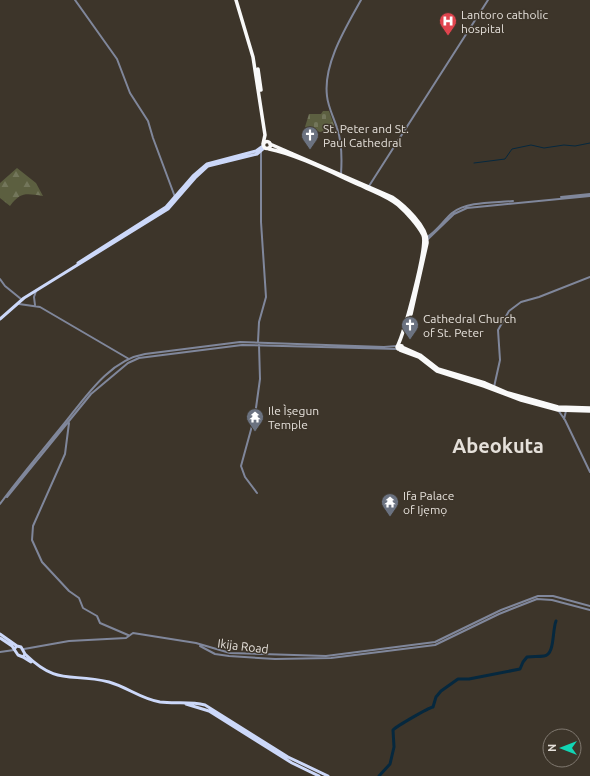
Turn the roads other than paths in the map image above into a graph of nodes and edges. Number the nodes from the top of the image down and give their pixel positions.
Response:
1 (74, 0) edge
2 (237, 0) edge
3 (361, 0) edge
4 (488, 0) edge
5 (270, 143) junction
6 (263, 147) junction
7 (269, 149) junction
8 (341, 174) junction
9 (369, 186) junction
10 (590, 195) edge
11 (175, 198) junction
12 (427, 239) junction
13 (421, 265) junction
14 (590, 277) edge
15 (0, 279) edge
16 (37, 290) junction
17 (21, 299) junction
18 (18, 304) junction
19 (35, 305) junction
20 (0, 318) edge
21 (259, 344) junction
22 (400, 347) junction
23 (129, 359) junction
24 (494, 387) junction
25 (77, 408) junction
26 (558, 410) junction
27 (590, 410) edge
28 (566, 411) junction
29 (564, 420) junction
30 (69, 422) junction
31 (590, 472) edge
32 (257, 493) dead end
33 (0, 505) edge
34 (590, 606) edge
35 (590, 610) edge
36 (133, 633) junction
37 (0, 634) edge
38 (0, 638) edge
39 (196, 643) junction
40 (18, 646) junction
41 (13, 650) junction
42 (0, 652) edge
43 (24, 653) junction
44 (319, 776) edge
45 (328, 776) edge

1 - 11 street
2 - 5 highway
2 - 6 highway
3 - 8 street
4 - 9 street
5 - 6 highway
5 - 7 highway
5 - 8 highway
6 - 7 highway
6 - 11 main road
6 - 16 main road
6 - 21 street
7 - 13 highway
8 - 9 highway
9 - 12 highway
10 - 12 street
11 - 17 main road
12 - 13 highway
13 - 22 highway
14 - 24 street
15 - 17 street
16 - 18 main road
16 - 19 street
17 - 20 main road
18 - 19 street
18 - 20 main road
19 - 23 street
21 - 22 street
21 - 23 street
21 - 25 street
21 - 32 street
22 - 24 highway
22 - 26 highway
23 - 25 street
24 - 27 highway
25 - 30 street
25 - 33 street
26 - 28 highway
26 - 29 street
27 - 28 highway
28 - 29 street
29 - 31 street
30 - 33 street
30 - 36 street
34 - 39 street, Ikija Road
35 - 39 street, Ikija Road
36 - 39 street
36 - 43 street
37 - 40 main road
38 - 41 main road
40 - 41 main road
40 - 43 main road
41 - 42 street
41 - 43 main road
43 - 44 main road
43 - 45 main road

